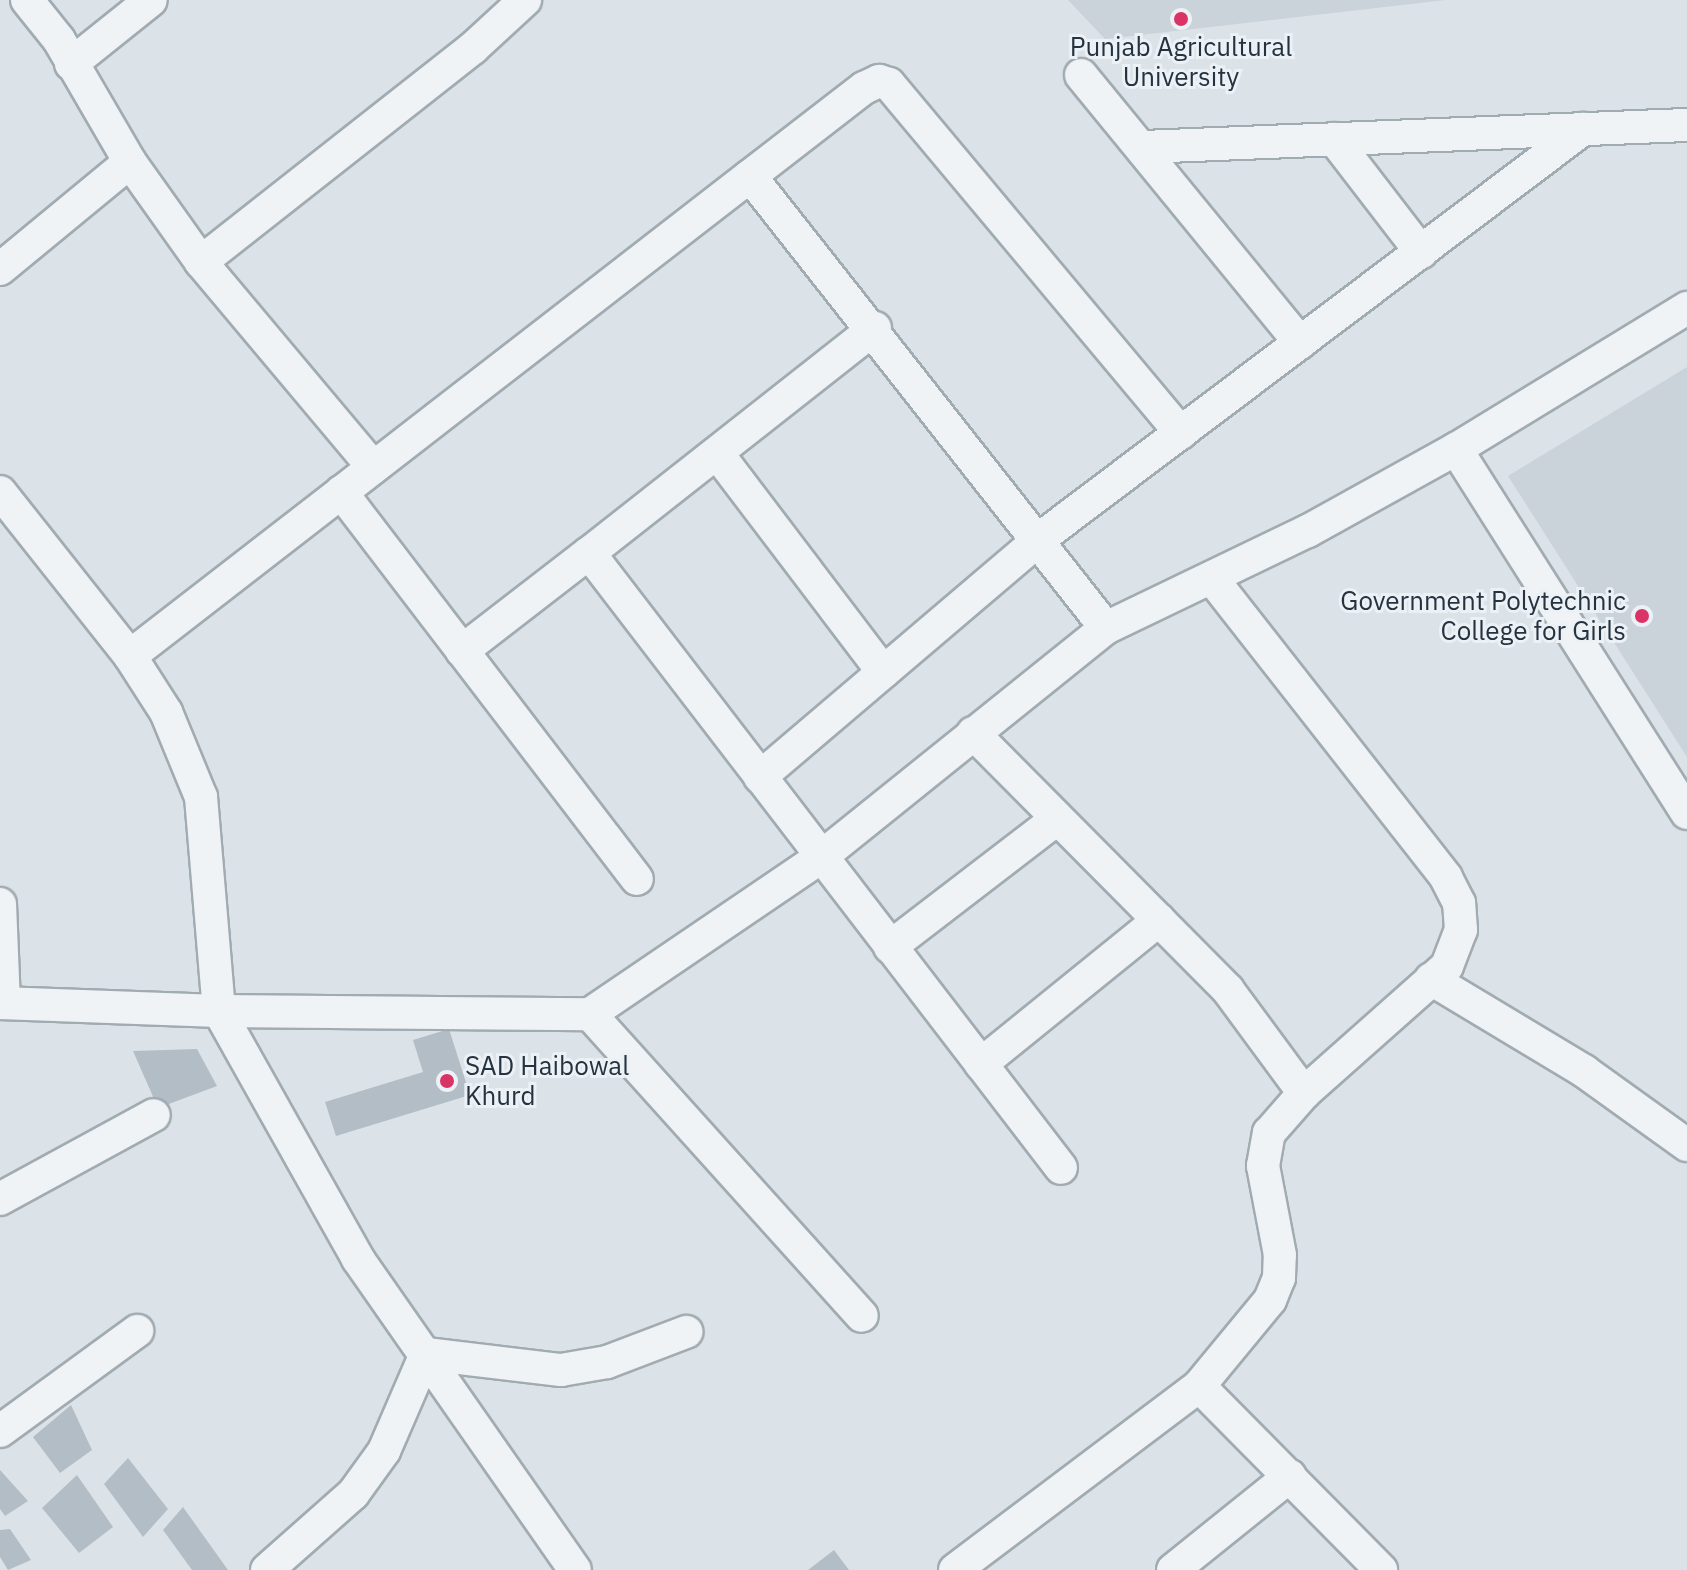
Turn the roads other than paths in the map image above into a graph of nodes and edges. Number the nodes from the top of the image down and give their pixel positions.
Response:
1 (27, 0) edge
2 (151, 0) edge
3 (525, 0) edge
4 (71, 64) junction
5 (1081, 75) dead end
6 (1687, 125) edge
7 (1583, 129) junction
8 (1334, 139) junction
9 (1143, 147) junction
10 (130, 162) junction
11 (750, 176) junction
12 (1421, 252) junction
13 (201, 262) junction
14 (0, 269) edge
15 (1687, 308) edge
16 (875, 328) junction
17 (1300, 343) junction
18 (1181, 433) junction
19 (1456, 449) junction
20 (717, 453) junction
21 (373, 467) junction
22 (0, 492) edge
23 (341, 492) junction
24 (1038, 540) junction
25 (589, 553) junction
26 (1213, 580) junction
27 (1106, 628) junction
28 (462, 651) junction
29 (130, 656) junction
30 (883, 672) junction
31 (973, 733) junction
32 (760, 777) junction
33 (1687, 813) edge
34 (1057, 819) junction
35 (821, 857) junction
36 (637, 879) dead end
37 (0, 904) edge
38 (1159, 920) junction
39 (890, 947) junction
40 (1431, 979) junction
41 (2, 1003) edge
42 (219, 1011) junction
43 (590, 1014) junction
44 (981, 1064) junction
45 (1304, 1093) junction
46 (154, 1115) dead end
47 (1687, 1145) edge
48 (1061, 1168) dead end
49 (0, 1199) edge
50 (862, 1316) dead end
51 (137, 1331) dead end
52 (686, 1332) dead end
53 (426, 1354) junction
54 (1199, 1386) junction
55 (0, 1431) edge
56 (1290, 1476) junction
57 (267, 1570) edge
58 (575, 1570) edge
59 (955, 1570) edge
60 (1173, 1570) edge
61 (1381, 1570) edge

1 - 4 street
2 - 4 street
3 - 13 street
4 - 10 street
5 - 9 street
6 - 7 street
7 - 8 street
7 - 12 street
8 - 9 street
8 - 12 street
9 - 17 street
10 - 13 street
10 - 14 street
11 - 16 street
11 - 18 street
11 - 21 street
12 - 17 street
13 - 21 street
15 - 19 street
16 - 20 street
16 - 24 street
17 - 18 street
18 - 24 street
19 - 26 street
19 - 33 street
20 - 25 street
20 - 30 street
21 - 23 street
22 - 29 street
23 - 28 street
23 - 29 street
24 - 27 street
24 - 30 street
25 - 28 street
25 - 32 street
26 - 27 street
26 - 40 street
27 - 31 street
28 - 36 street
29 - 42 street
30 - 32 street
31 - 34 street
31 - 35 street
32 - 35 street
34 - 38 street
34 - 39 street
35 - 39 street
35 - 43 street
37 - 41 street
38 - 44 street
38 - 45 street
39 - 44 street
40 - 45 street
40 - 47 street
41 - 42 street
42 - 43 street
42 - 53 street
43 - 50 street
44 - 48 street
45 - 54 street
46 - 49 street
51 - 55 street
52 - 53 street
53 - 57 street
53 - 58 street
54 - 56 street
54 - 59 street
56 - 60 street
56 - 61 street

